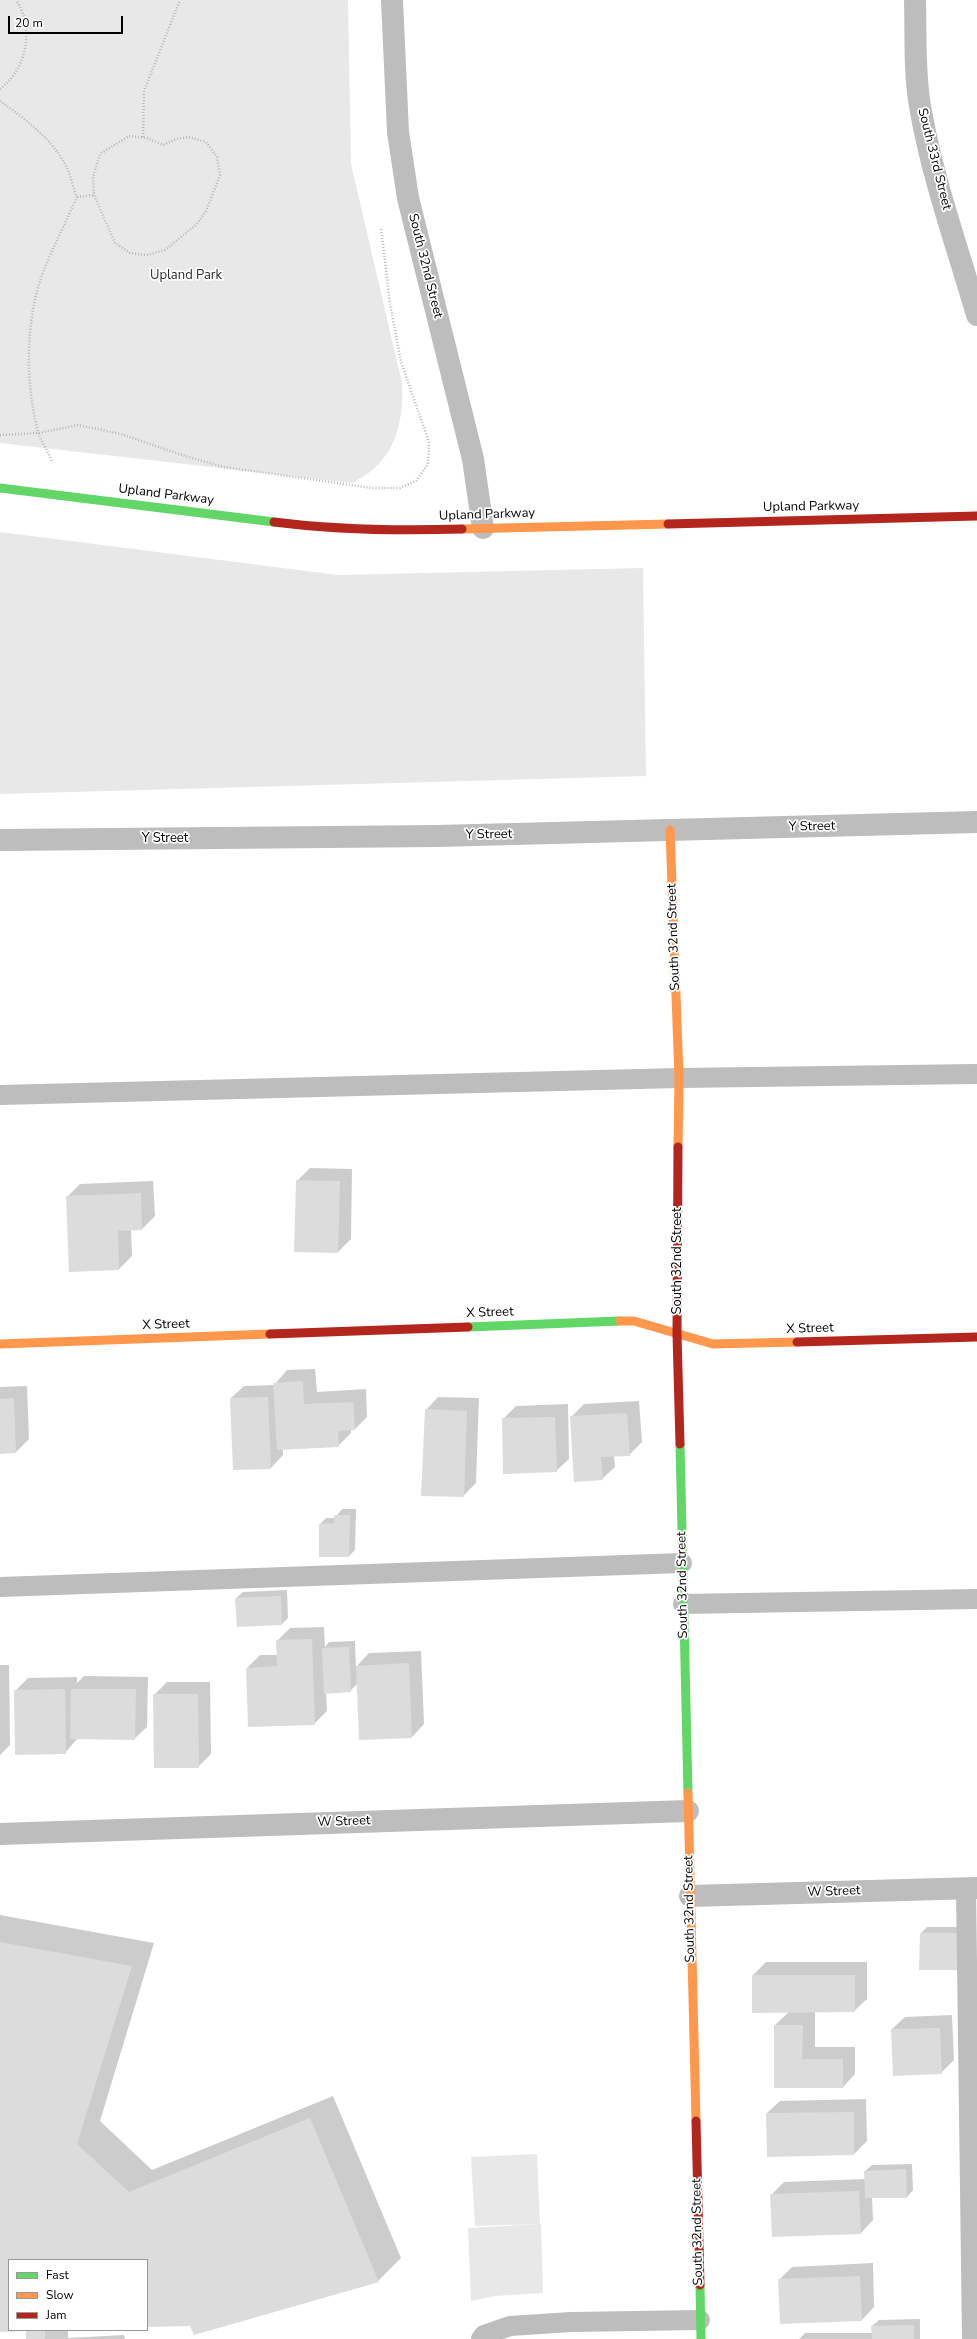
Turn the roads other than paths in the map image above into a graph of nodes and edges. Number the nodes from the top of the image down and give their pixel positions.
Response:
1 (392, 0) edge
2 (915, 0) edge
3 (977, 315) edge
4 (0, 488) edge
5 (977, 516) edge
6 (483, 528) junction
7 (977, 822) edge
8 (670, 830) junction
9 (0, 840) edge
10 (977, 1074) edge
11 (679, 1078) junction
12 (0, 1095) edge
13 (677, 1334) junction
14 (977, 1337) edge
15 (0, 1344) edge
16 (682, 1563) junction
17 (0, 1587) edge
18 (977, 1598) edge
19 (683, 1604) junction
20 (688, 1811) junction
21 (0, 1834) edge
22 (971, 1888) edge
23 (690, 1896) junction
24 (700, 2330) edge
25 (481, 2339) edge
26 (972, 2339) edge

1 - 6 street, South 32nd Street
2 - 3 street, South 33rd Street
4 - 6 street, Upland Parkway
5 - 6 street, Upland Parkway
7 - 8 street, Y Street
8 - 9 street, Y Street
8 - 11 street, South 32nd Street
10 - 11 lane
11 - 12 lane
11 - 13 street, South 32nd Street
13 - 14 street, X Street
13 - 15 street, X Street
13 - 16 street, South 32nd Street
16 - 17 lane
16 - 19 street, South 32nd Street
18 - 19 lane
19 - 20 street, South 32nd Street
20 - 21 street, W Street
20 - 23 street, South 32nd Street
22 - 23 street, W Street
22 - 26 lane
23 - 24 street, South 32nd Street
24 - 25 lane

